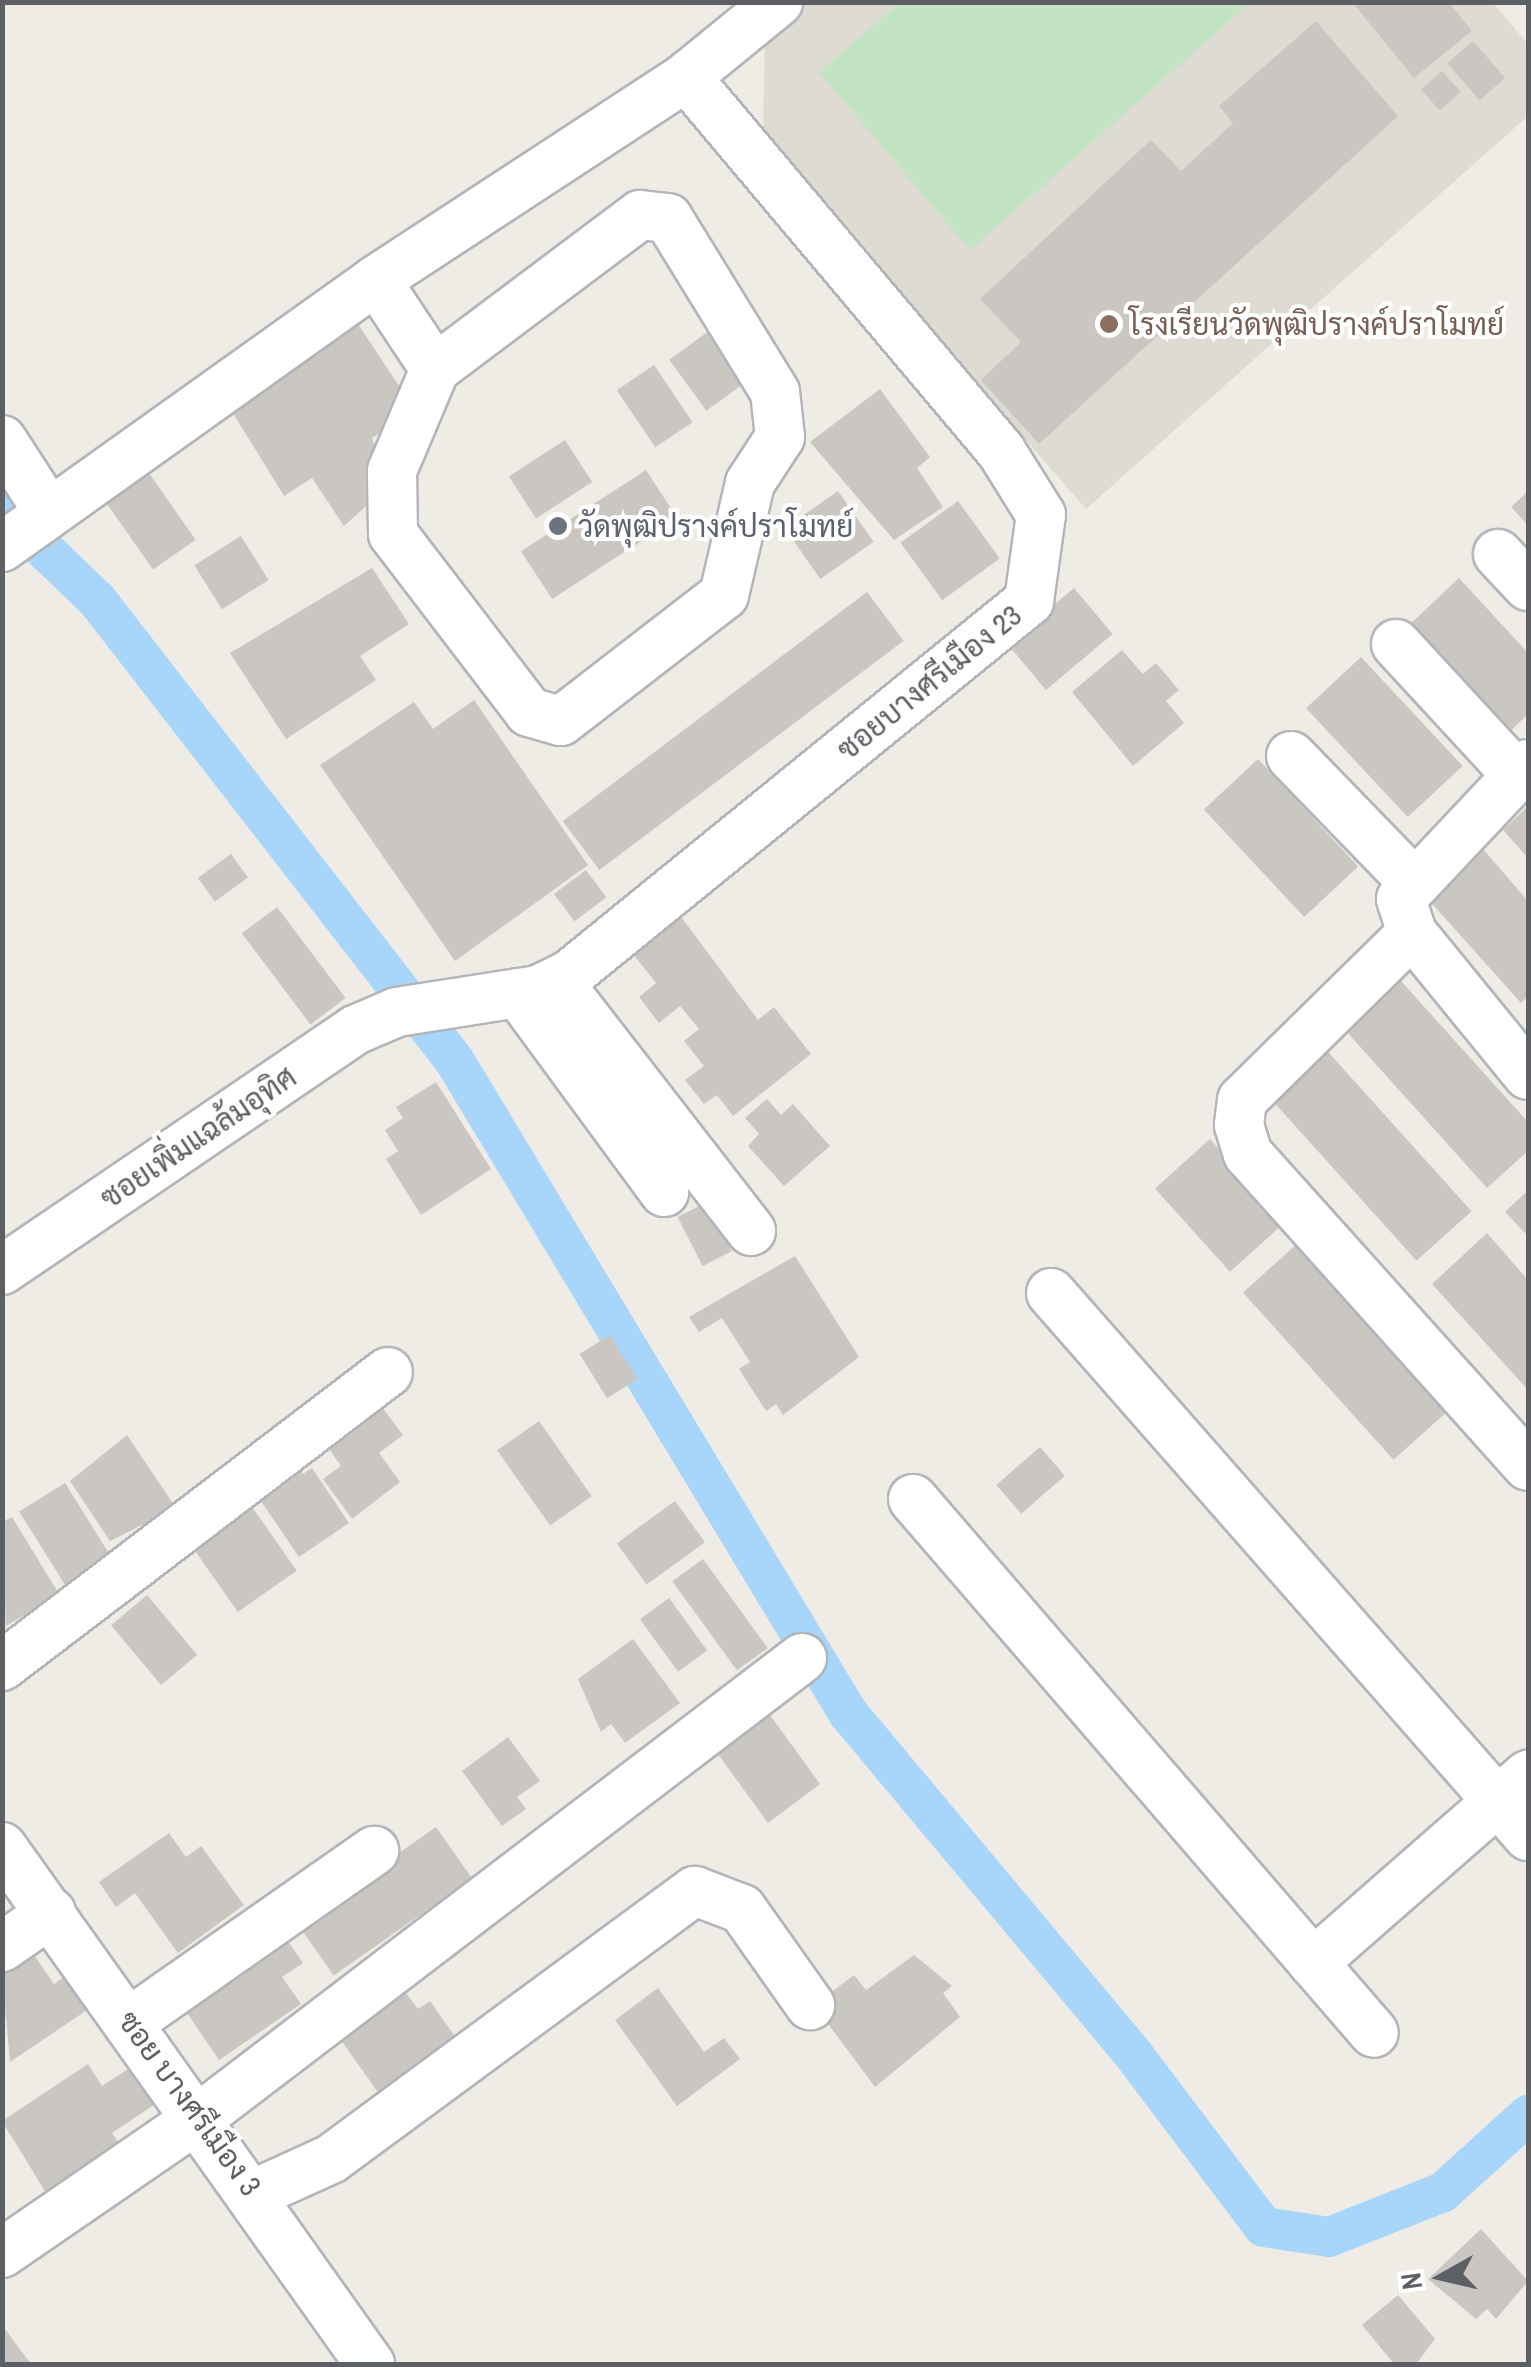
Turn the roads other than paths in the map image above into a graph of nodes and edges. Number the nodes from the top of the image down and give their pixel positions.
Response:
1 (778, 2) edge
2 (686, 77) junction
3 (376, 280) junction
4 (435, 369) junction
5 (2, 440) edge
6 (25, 529) edge
7 (1396, 644) dead end
8 (1291, 756) dead end
9 (1523, 770) edge
10 (1416, 884) junction
11 (1412, 933) junction
12 (538, 987) junction
13 (1528, 1075) edge
14 (664, 1192) dead end
15 (751, 1231) dead end
16 (2, 1270) edge
17 (1051, 1293) dead end
18 (388, 1372) dead end
19 (1528, 1466) edge
20 (913, 1499) dead end
21 (802, 1658) dead end
22 (2, 1666) edge
23 (1518, 1804) edge
24 (2, 1847) edge
25 (374, 1850) dead end
26 (51, 1912) junction
27 (2, 1947) edge
28 (1313, 1962) junction
29 (810, 2005) dead end
30 (131, 2021) junction
31 (1374, 2032) dead end
32 (200, 2117) junction
33 (256, 2193) junction
34 (2, 2253) edge
35 (370, 2364) edge

1 - 2 street
2 - 3 street
2 - 12 street, ซอยบางศรีเมือง 23
3 - 4 street
3 - 6 street
4 - 4 street
5 - 6 street
7 - 9 street
8 - 10 street
9 - 10 street
10 - 11 street
11 - 13 street
11 - 19 street
12 - 14 street
12 - 15 street
12 - 16 street, ซอยเพิ่มแฉล้มอุทิศ
17 - 23 street
18 - 22 street
20 - 28 street
21 - 32 street
23 - 28 street
24 - 26 street, ซอย บางศรีเมือง 3
25 - 30 street
26 - 27 street
26 - 30 street, ซอย บางศรีเมือง 3
28 - 31 street
29 - 33 street
30 - 32 street, ซอย บางศรีเมือง 3
32 - 33 street, ซอย บางศรีเมือง 3
32 - 34 street
33 - 35 street, ซอย บางศรีเมือง 3

